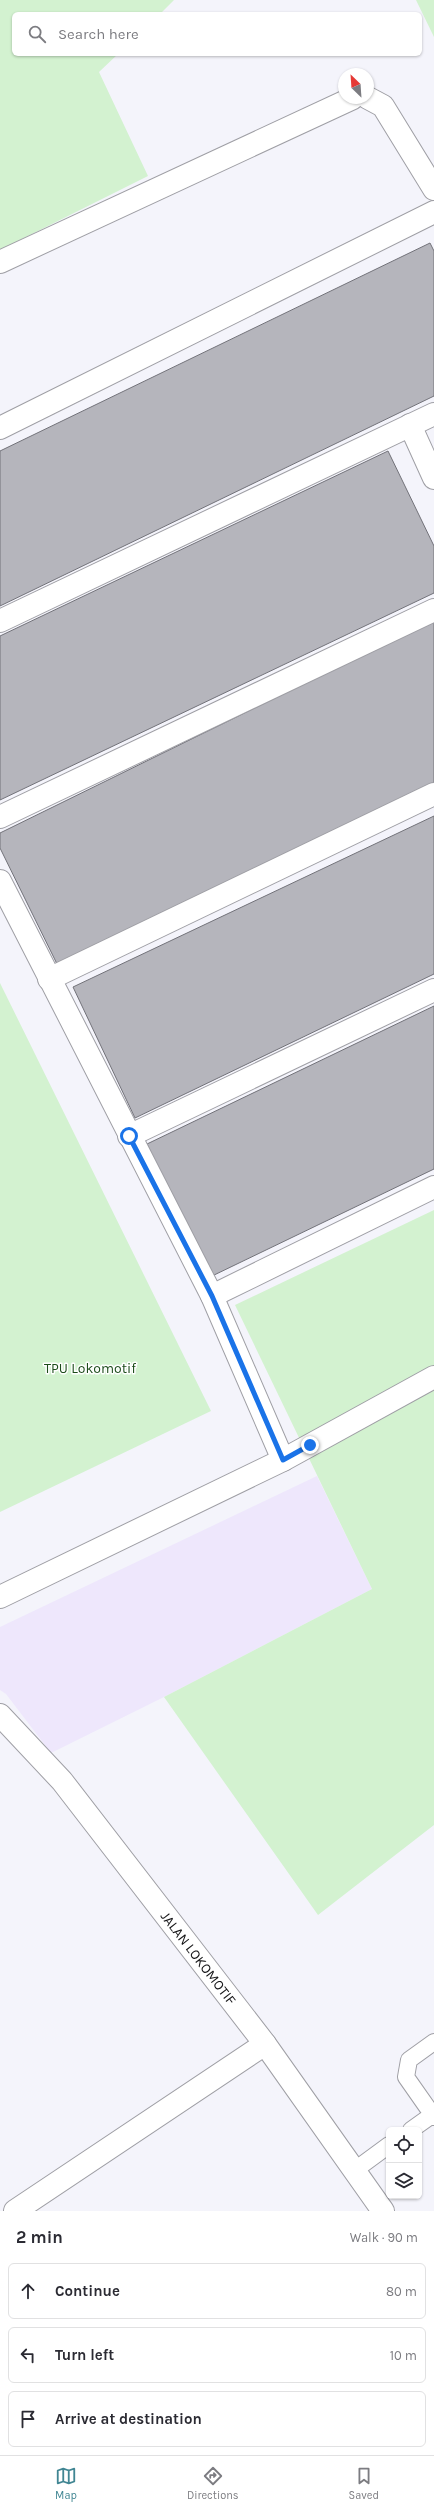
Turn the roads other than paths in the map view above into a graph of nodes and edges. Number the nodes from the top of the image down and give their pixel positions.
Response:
1 (374, 101) edge
2 (340, 104) edge
3 (434, 189) edge
4 (434, 212) edge
5 (0, 262) edge
6 (434, 414) edge
7 (410, 425) junction
8 (0, 428) edge
9 (434, 478) edge
10 (434, 610) edge
11 (0, 621) edge
12 (434, 794) edge
13 (0, 816) edge
14 (0, 881) edge
15 (50, 979) junction
16 (434, 990) edge
17 (129, 1136) junction
18 (434, 1187) edge
19 (212, 1296) junction
20 (434, 1377) edge
21 (283, 1460) junction
22 (0, 1597) edge
23 (0, 1715) edge
24 (434, 2042) edge
25 (265, 2044) junction
26 (433, 2116) edge
27 (416, 2127) edge
28 (386, 2147) edge
29 (355, 2170) junction
30 (15, 2211) edge
31 (383, 2211) edge

1 - 3 street
2 - 5 street
4 - 8 street
6 - 7 street
7 - 9 street
7 - 11 street
10 - 13 street
12 - 15 street
14 - 15 street
15 - 17 street
16 - 17 street
17 - 19 street
18 - 19 street
19 - 21 street
20 - 21 street
21 - 22 street
23 - 25 street, JALAN LOKOMOTIF
24 - 26 lane
25 - 29 street, JALAN LOKOMOTIF
25 - 30 street
26 - 27 lane
28 - 29 lane
29 - 31 street, JALAN LOKOMOTIF

